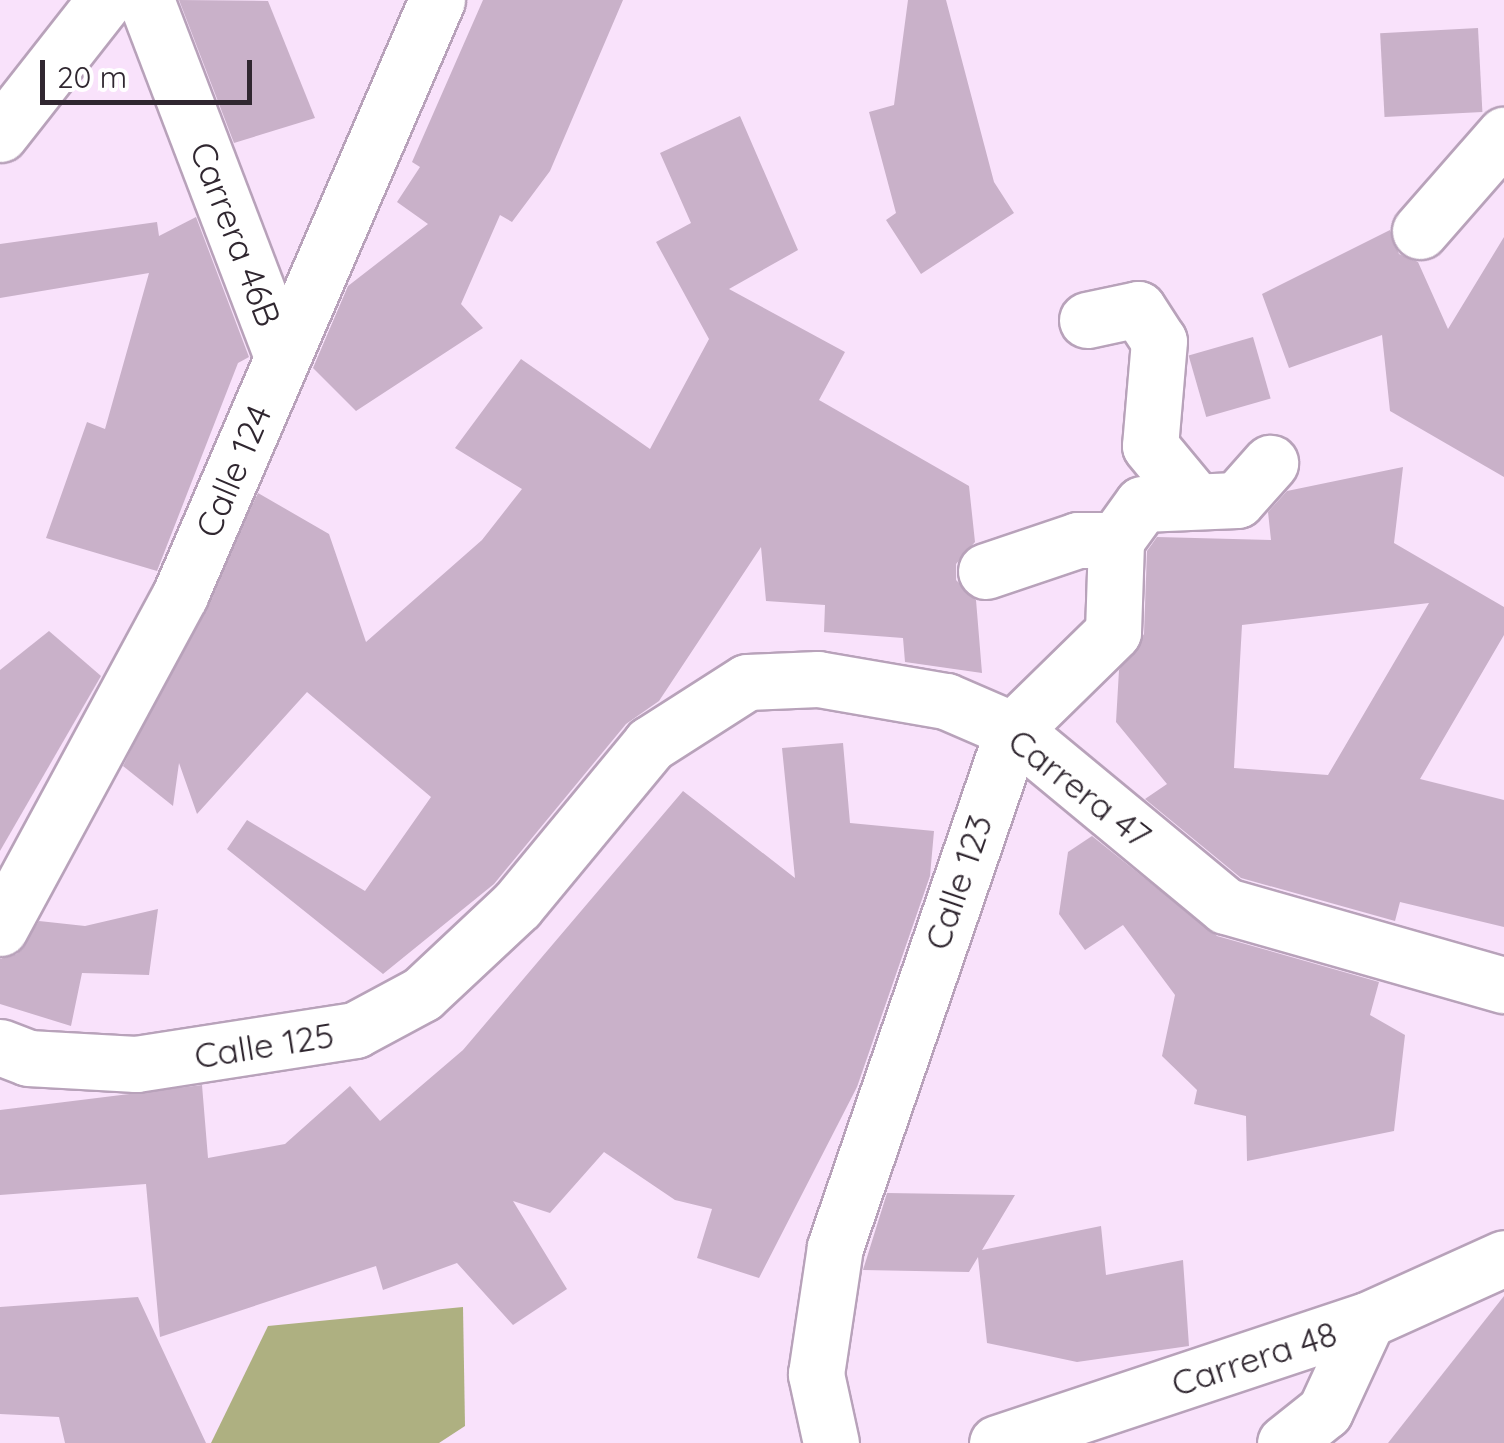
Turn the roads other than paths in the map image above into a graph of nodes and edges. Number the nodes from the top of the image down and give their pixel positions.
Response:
1 (104, 0) edge
2 (146, 0) edge
3 (438, 0) edge
4 (0, 134) edge
5 (1504, 135) edge
6 (1420, 231) dead end
7 (1087, 320) dead end
8 (282, 356) junction
9 (1270, 463) dead end
10 (1193, 498) junction
11 (1116, 540) junction
12 (986, 570) dead end
13 (1013, 730) junction
14 (650, 744) joint
15 (0, 928) edge
16 (1504, 985) edge
17 (0, 1046) edge
18 (1504, 1258) edge
19 (1367, 1320) junction
20 (831, 1443) edge
21 (997, 1443) edge
22 (1286, 1443) edge

1 - 4 street
2 - 8 street, Carrera 46B
3 - 8 street, Calle 124
5 - 6 street
7 - 10 street
8 - 15 street, Calle 124
9 - 10 street
10 - 11 street
11 - 12 street
11 - 13 street, Calle 123
13 - 14 street, Carrera 47
13 - 16 street, Carrera 47
13 - 20 street, Calle 123
14 - 17 street, Calle 125
18 - 19 street, Carrera 48
19 - 21 street, Carrera 48
19 - 22 street

